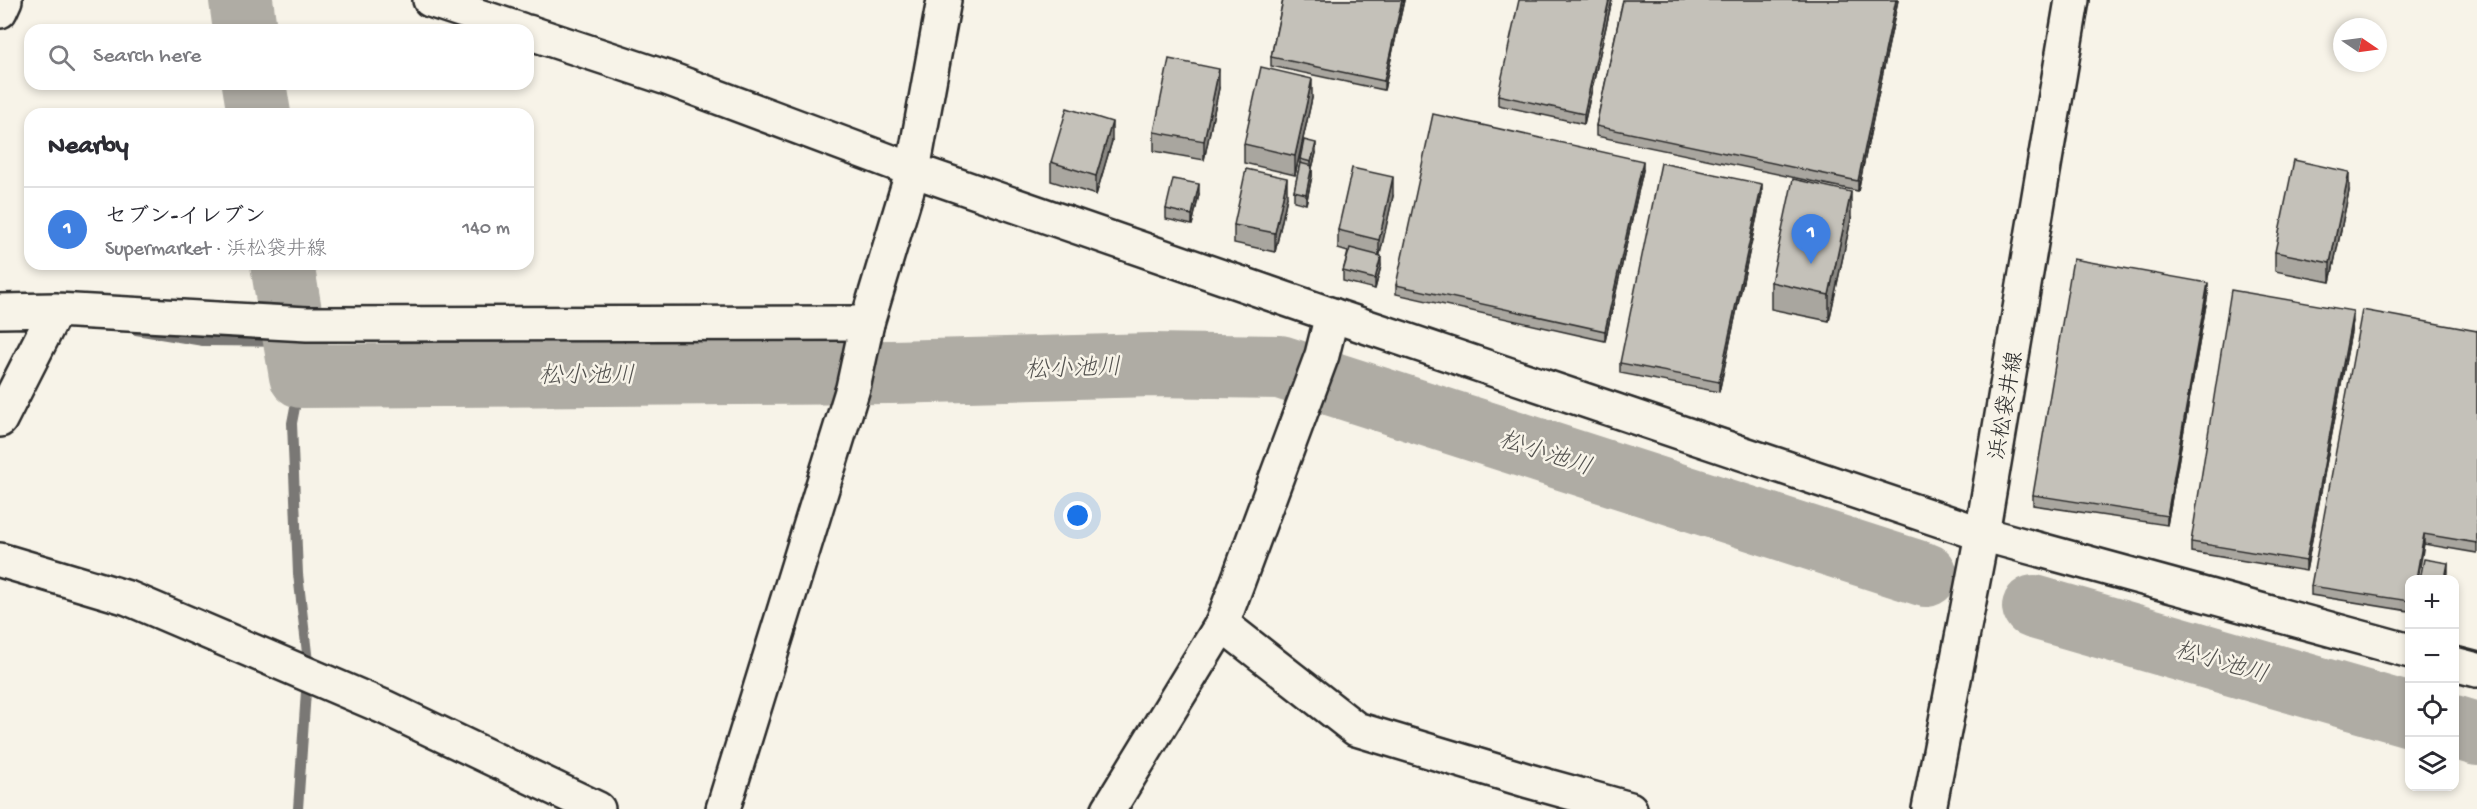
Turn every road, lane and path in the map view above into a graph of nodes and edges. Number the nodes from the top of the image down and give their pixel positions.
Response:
1 (5, 0) edge
2 (430, 0) edge
3 (944, 0) edge
4 (2072, 0) edge
5 (0, 11) edge
6 (503, 24) edge
7 (534, 34) edge
8 (913, 170) junction
9 (56, 310) junction
10 (0, 311) edge
11 (1332, 315) junction
12 (867, 324) junction
13 (0, 420) edge
14 (1982, 534) junction
15 (0, 560) edge
16 (1222, 624) junction
17 (2405, 650) edge
18 (2459, 665) edge
19 (2477, 670) edge
20 (598, 809) edge
21 (723, 809) edge
22 (1109, 809) edge
23 (1630, 809) edge
24 (1929, 809) edge

1 - 5 street
2 - 6 street
3 - 8 street
4 - 14 street, 浜松袋井線
7 - 8 street
8 - 11 street
8 - 12 street
9 - 10 street
9 - 12 street
9 - 13 street
11 - 14 street
11 - 16 street
12 - 21 street
14 - 17 street
14 - 24 street, 浜松袋井線
15 - 20 street
16 - 22 street
16 - 23 street
18 - 19 street

